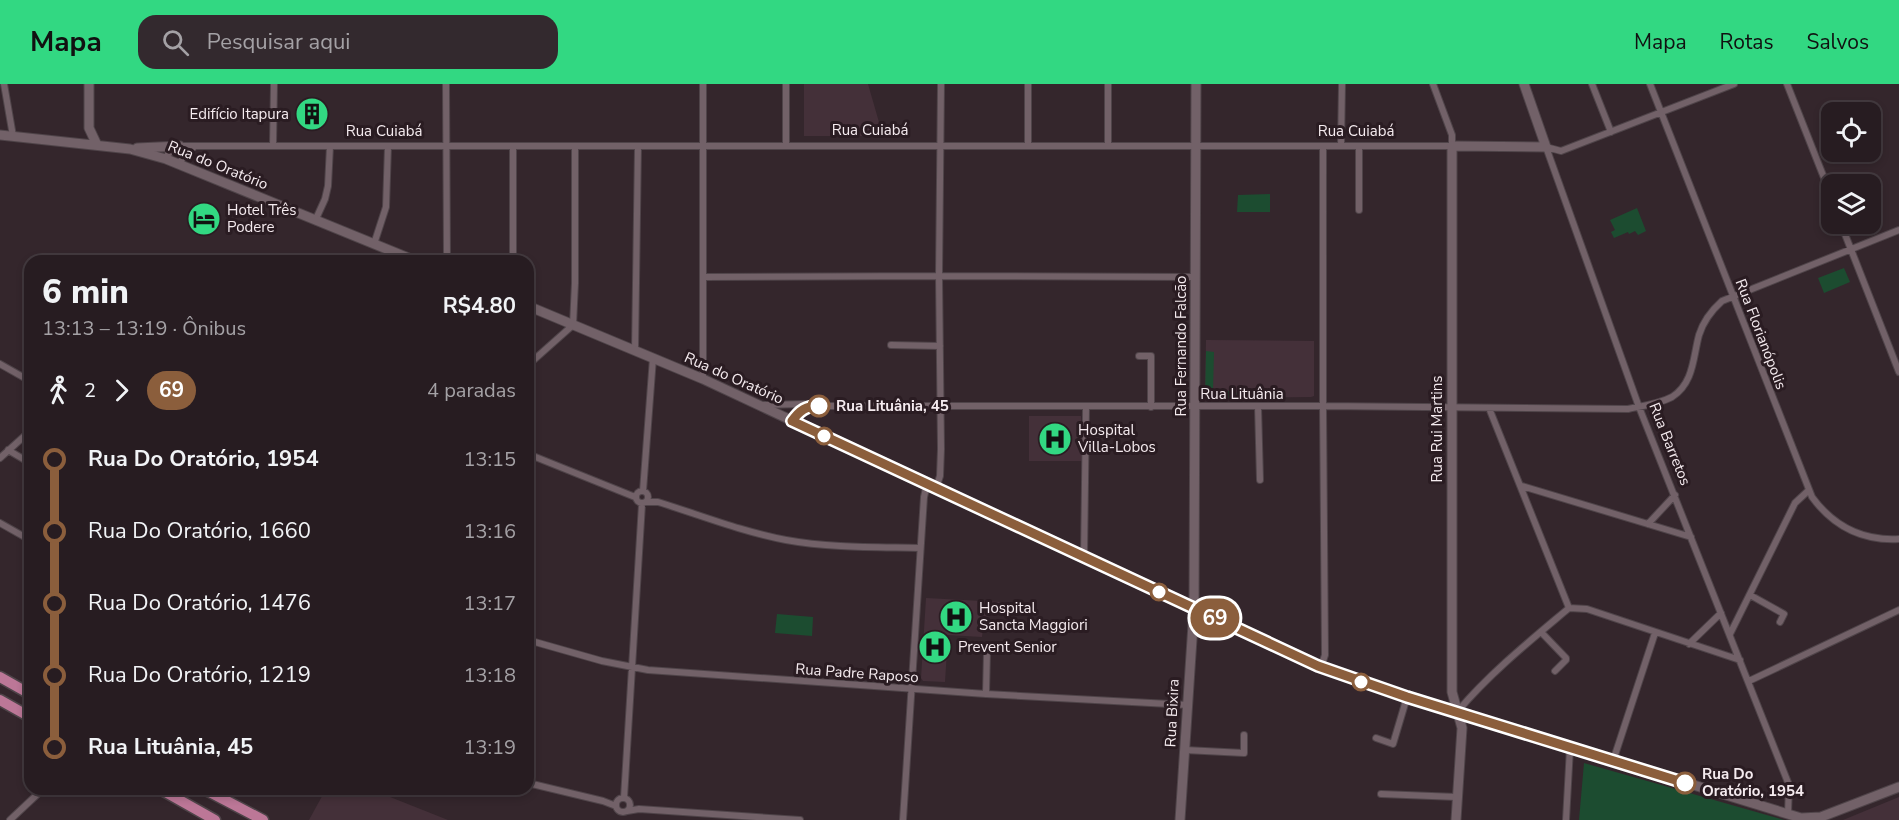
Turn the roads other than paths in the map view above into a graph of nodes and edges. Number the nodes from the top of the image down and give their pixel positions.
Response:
1 (4, 84) edge
2 (89, 84) edge
3 (274, 84) edge
4 (446, 84) edge
5 (703, 84) edge
6 (786, 84) edge
7 (941, 84) edge
8 (1028, 84) edge
9 (1108, 84) edge
10 (1196, 84) edge
11 (1342, 84) edge
12 (1433, 84) edge
13 (1524, 84) edge
14 (1592, 84) edge
15 (1650, 84) edge
16 (1734, 84) edge
17 (1787, 84) edge
18 (1661, 113) junction
19 (89, 128) junction
20 (1611, 132) junction
21 (0, 135) edge
22 (13, 136) junction
23 (76, 143) junction
24 (97, 145) junction
25 (786, 145) junction
26 (939, 145) junction
27 (1028, 145) junction
28 (1108, 145) junction
29 (180, 146) junction
30 (195, 146) junction
31 (273, 146) junction
32 (330, 146) junction
33 (388, 146) junction
34 (446, 146) junction
35 (513, 146) junction
36 (575, 146) junction
37 (638, 146) junction
38 (703, 146) junction
39 (1196, 146) junction
40 (1323, 146) junction
41 (1341, 146) junction
42 (1359, 146) junction
43 (1452, 146) junction
44 (1546, 147) junction
45 (130, 149) junction
46 (166, 159) junction
47 (179, 164) junction
48 (1823, 174) edge
49 (1359, 210) dead end
50 (315, 221) junction
51 (1899, 230) edge
52 (1846, 234) edge
53 (374, 244) junction
54 (1851, 249) junction
55 (401, 255) edge
56 (447, 255) edge
57 (513, 255) edge
58 (939, 276) junction
59 (704, 277) junction
60 (1196, 277) junction
61 (1733, 296) junction
62 (534, 309) edge
63 (573, 325) junction
64 (891, 345) dead end
65 (940, 346) junction
66 (635, 351) junction
67 (1139, 356) dead end
68 (653, 358) junction
69 (534, 360) edge
70 (0, 364) edge
71 (1899, 372) edge
72 (24, 378) edge
73 (704, 380) junction
74 (795, 404) junction
75 (758, 405) junction
76 (809, 406) junction
77 (1151, 406) junction
78 (1196, 406) junction
79 (1258, 406) junction
80 (1323, 406) junction
81 (940, 407) junction
82 (1086, 407) junction
83 (1639, 407) junction
84 (1452, 408) junction
85 (1489, 408) junction
86 (782, 416) junction
87 (792, 421) junction
88 (24, 436) edge
89 (8, 450) junction
90 (534, 456) edge
91 (0, 458) edge
92 (24, 459) edge
93 (1260, 480) dead end
94 (932, 486) junction
95 (1522, 486) junction
96 (1809, 490) junction
97 (645, 493) junction
98 (1675, 495) junction
99 (635, 497) junction
100 (658, 502) junction
101 (644, 503) junction
102 (0, 523) edge
103 (1648, 524) junction
104 (24, 537) edge
105 (1691, 537) junction
106 (1899, 538) edge
107 (920, 548) junction
108 (1084, 558) junction
109 (1750, 595) junction
110 (1569, 608) junction
111 (1194, 609) junction
112 (1899, 610) edge
113 (1721, 613) junction
114 (1780, 622) dead end
115 (1541, 632) junction
116 (1655, 633) junction
117 (1730, 634) junction
118 (534, 642) edge
119 (1689, 644) junction
120 (987, 651) dead end
121 (1740, 660) junction
122 (632, 667) junction
123 (1321, 667) junction
124 (1555, 671) dead end
125 (0, 677) edge
126 (1749, 681) junction
127 (912, 689) junction
128 (24, 691) edge
129 (986, 694) junction
130 (1407, 697) junction
131 (0, 700) edge
132 (1188, 705) junction
133 (1458, 711) junction
134 (24, 714) edge
135 (1244, 735) dead end
136 (1376, 738) dead end
137 (1570, 748) junction
138 (1185, 750) junction
139 (1612, 761) junction
140 (534, 784) edge
141 (1899, 787) edge
142 (1382, 794) dead end
143 (36, 795) edge
144 (171, 795) edge
145 (215, 795) edge
146 (1457, 797) junction
147 (622, 801) junction
148 (639, 809) junction
149 (626, 811) junction
150 (1788, 814) junction
151 (1810, 819) edge
152 (9, 820) edge
153 (215, 820) edge
154 (263, 820) edge
155 (623, 820) edge
156 (800, 820) edge
157 (903, 820) edge
158 (1180, 820) edge
159 (1456, 820) edge
160 (1566, 820) edge

1 - 22 street
2 - 19 street
3 - 31 street
4 - 34 street
5 - 38 street
6 - 25 street
7 - 26 street
8 - 27 street
9 - 28 street
10 - 39 street, Rua Fernando Falcão
11 - 41 street
12 - 43 street
13 - 44 street, Rua Barretos
14 - 20 street
15 - 18 street, Rua Florianópolis
16 - 18 street
17 - 48 street
18 - 20 street
18 - 61 street, Rua Florianópolis
19 - 23 street
19 - 24 street
20 - 44 street
21 - 22 street, Rua do Oratório
22 - 23 street, Rua do Oratório
23 - 24 street, Rua do Oratório
24 - 45 street, Rua do Oratório
25 - 26 street, Rua Cuiabá
25 - 38 street, Rua Cuiabá
26 - 27 street, Rua Cuiabá
26 - 58 street
27 - 28 street, Rua Cuiabá
28 - 39 street, Rua Cuiabá
29 - 30 street, Rua Cuiabá
29 - 45 street
29 - 46 street
30 - 31 street, Rua Cuiabá
30 - 47 street
31 - 32 street, Rua Cuiabá
32 - 33 street, Rua Cuiabá
32 - 50 street
33 - 34 street, Rua Cuiabá
33 - 53 street
34 - 35 street, Rua Cuiabá
34 - 56 street
35 - 36 street, Rua Cuiabá
35 - 57 street
36 - 37 street, Rua Cuiabá
36 - 63 street
37 - 38 street, Rua Cuiabá
37 - 66 street
38 - 59 street
39 - 40 street, Rua Cuiabá
39 - 60 street, Rua Fernando Falcão
40 - 41 street, Rua Cuiabá
40 - 80 street
41 - 42 street, Rua Cuiabá
42 - 43 street, Rua Cuiabá
42 - 49 street
43 - 44 street, Rua Cuiabá
43 - 84 street, Rua Rui Martins
44 - 83 street, Rua Barretos
45 - 46 street, Rua do Oratório
46 - 47 street, Rua do Oratório
47 - 50 street, Rua do Oratório
50 - 53 street, Rua do Oratório
51 - 54 street, Rua Lituânia
52 - 54 street
53 - 55 street, Rua do Oratório
54 - 61 street, Rua Lituânia
54 - 71 street
58 - 59 street
58 - 60 street
58 - 65 street
59 - 73 street
60 - 78 street, Rua Fernando Falcão
61 - 83 street, Rua Lituânia
61 - 96 street, Rua Florianópolis
62 - 63 street, Rua do Oratório
63 - 66 street, Rua do Oratório
63 - 69 street
64 - 65 street
65 - 81 street
66 - 68 street, Rua do Oratório
67 - 77 street
68 - 73 street, Rua do Oratório
68 - 97 street
70 - 72 street
73 - 75 street, Rua do Oratório
74 - 75 street, Rua Lituânia
74 - 76 street, Rua Lituânia
74 - 86 street
75 - 86 street, Rua do Oratório
76 - 81 street, Rua Lituânia
76 - 87 street
77 - 78 street, Rua Lituânia
77 - 82 street, Rua Lituânia
78 - 79 street, Rua Lituânia
78 - 111 street, Rua Fernando Falcão
79 - 80 street, Rua Lituânia
79 - 93 street
80 - 84 street, Rua Lituânia
80 - 123 street
81 - 82 street, Rua Lituânia
81 - 94 street
82 - 108 street
83 - 85 street, Rua Lituânia
83 - 98 street, Rua Barretos
84 - 85 street, Rua Lituânia
84 - 133 street, Rua Rui Martins
85 - 95 street
86 - 87 street, Rua do Oratório
87 - 94 street, Rua do Oratório
88 - 89 street
89 - 91 street
89 - 92 street
90 - 99 street
94 - 107 street
94 - 108 street, Rua do Oratório
95 - 103 street
95 - 110 street
96 - 106 street, Rua Florianópolis
96 - 109 street
97 - 99 street
97 - 100 street
97 - 101 street
98 - 103 street
98 - 105 street, Rua Barretos
99 - 101 street
100 - 101 street
100 - 107 street
101 - 122 street
102 - 104 street
103 - 105 street
105 - 113 street, Rua Barretos
107 - 127 street
108 - 111 street, Rua do Oratório
109 - 114 street
109 - 117 street
110 - 115 street
110 - 116 street
111 - 123 street, Rua do Oratório
111 - 132 street, Rua Bixira
112 - 126 street
113 - 117 street, Rua Barretos
113 - 119 street
115 - 124 street
115 - 133 street
116 - 119 street
116 - 139 street
117 - 121 street, Rua Barretos
118 - 122 street, Rua Padre Raposo
119 - 121 street
120 - 129 street
121 - 126 street, Rua Barretos
122 - 127 street, Rua Padre Raposo
122 - 147 street
123 - 130 street, Rua do Oratório
125 - 128 main road
126 - 150 street, Rua Barretos
127 - 129 street, Rua Padre Raposo
127 - 157 street
129 - 132 street, Rua Padre Raposo
130 - 133 street, Rua do Oratório
130 - 136 street
131 - 134 main road
132 - 138 street, Rua Bixira
133 - 137 street, Rua do Oratório
133 - 146 street, Rua Rui Martins
135 - 138 street
137 - 139 street, Rua do Oratório
137 - 160 street
138 - 158 street, Rua Bixira
139 - 150 street, Rua do Oratório
140 - 147 street
141 - 151 street, Rua do Oratório
142 - 146 street
143 - 152 street
144 - 153 main road
145 - 154 main road
146 - 159 street, Rua Rui Martins
147 - 148 street
147 - 149 street
147 - 149 street
148 - 149 street
148 - 156 street
149 - 155 street
150 - 151 street, Rua do Oratório

